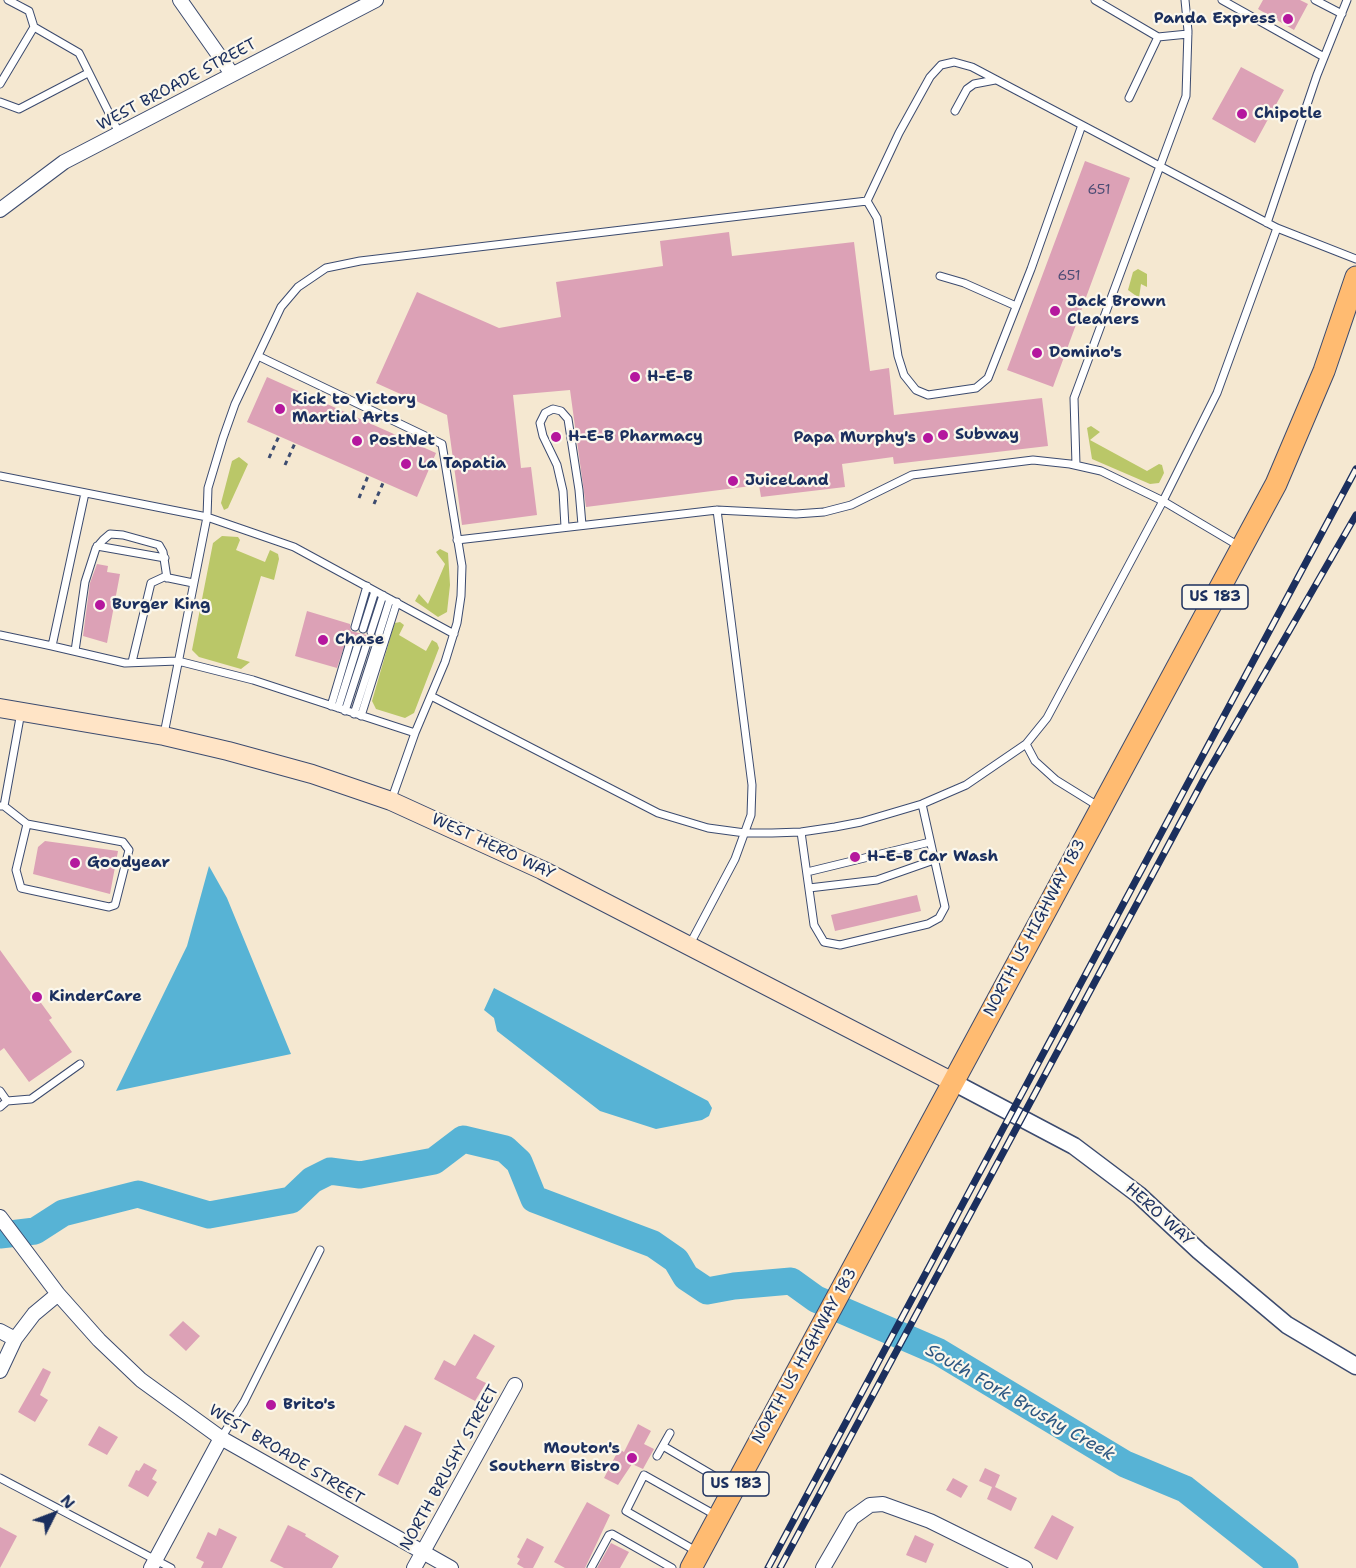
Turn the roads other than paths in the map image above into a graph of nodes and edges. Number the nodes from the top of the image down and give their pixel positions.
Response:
1 (9, 0) edge
2 (180, 0) edge
3 (376, 0) edge
4 (1095, 0) edge
5 (1185, 0) edge
6 (1222, 0) edge
7 (1315, 0) edge
8 (1347, 0) edge
9 (1342, 14) junction
10 (34, 27) junction
11 (1188, 34) junction
12 (1158, 37) junction
13 (1324, 57) junction
14 (88, 73) junction
15 (232, 74) junction
16 (998, 80) junction
17 (0, 84) edge
18 (1129, 98) dead end
19 (0, 102) edge
20 (955, 111) dead end
21 (1082, 125) junction
22 (119, 134) junction
23 (1159, 166) junction
24 (867, 201) junction
25 (0, 210) edge
26 (1267, 224) junction
27 (1276, 228) junction
28 (1356, 259) edge
29 (940, 276) dead end
30 (1356, 277) edge
31 (1016, 306) junction
32 (258, 356) junction
33 (1076, 465) junction
34 (0, 476) edge
35 (85, 493) junction
36 (1163, 501) junction
37 (717, 510) junction
38 (207, 516) junction
39 (582, 525) junction
40 (565, 527) junction
41 (457, 540) junction
42 (97, 546) junction
43 (1242, 548) junction
44 (165, 558) junction
45 (167, 578) junction
46 (193, 583) junction
47 (367, 586) junction
48 (375, 591) junction
49 (390, 599) junction
50 (375, 633) dead end
51 (454, 634) junction
52 (0, 635) edge
53 (355, 640) dead end
54 (367, 643) dead end
55 (52, 646) junction
56 (376, 646) dead end
57 (75, 651) junction
58 (178, 661) junction
59 (132, 662) junction
60 (430, 696) junction
61 (0, 708) edge
62 (338, 708) junction
63 (21, 711) junction
64 (358, 715) junction
65 (415, 734) junction
66 (164, 736) junction
67 (1026, 744) junction
68 (391, 801) junction
69 (922, 804) junction
70 (2, 806) edge
71 (1100, 807) junction
72 (27, 824) junction
73 (801, 832) junction
74 (745, 833) junction
75 (930, 842) junction
76 (934, 860) junction
77 (807, 872) junction
78 (809, 888) junction
79 (689, 946) junction
80 (80, 1064) dead end
81 (951, 1081) junction
82 (0, 1091) edge
83 (7, 1101) junction
84 (0, 1107) edge
85 (0, 1217) edge
86 (320, 1250) dead end
87 (58, 1294) junction
88 (0, 1331) edge
89 (15, 1339) junction
90 (1356, 1366) edge
91 (0, 1371) edge
92 (516, 1385) dead end
93 (670, 1433) dead end
94 (221, 1438) junction
95 (663, 1446) junction
96 (657, 1456) dead end
97 (0, 1478) edge
98 (734, 1487) junction
99 (718, 1517) junction
100 (422, 1552) junction
101 (695, 1560) edge
102 (153, 1564) edge
103 (171, 1568) edge
104 (414, 1568) edge
105 (451, 1568) edge
106 (591, 1568) edge
107 (672, 1568) edge
108 (823, 1568) edge
109 (1025, 1568) edge

1 - 10 lane
2 - 15 street
3 - 15 street, WEST BROADE STREET
4 - 12 lane
5 - 11 lane
6 - 13 lane
7 - 9 lane
8 - 9 lane
9 - 13 lane
10 - 14 lane
10 - 17 lane
11 - 12 lane
11 - 23 lane
12 - 18 lane
13 - 26 lane
14 - 19 lane
14 - 22 lane
15 - 22 street, WEST BROADE STREET
16 - 20 lane
16 - 21 lane
16 - 24 lane
21 - 23 lane
21 - 31 lane
22 - 25 street, WEST BROADE STREET
23 - 26 lane
23 - 33 lane
24 - 31 lane
24 - 32 lane
26 - 27 lane
27 - 28 lane
27 - 36 lane
29 - 31 lane
30 - 43 main road, NORTH US HIGHWAY 183 / US 183
32 - 38 lane
32 - 41 lane
33 - 36 lane
33 - 37 lane
34 - 35 lane
35 - 38 lane
35 - 55 lane
36 - 43 lane
36 - 67 lane
37 - 39 lane
37 - 74 lane
38 - 46 lane
38 - 47 lane
39 - 40 lane
39 - 40 lane
40 - 41 lane
41 - 51 lane
42 - 44 lane
42 - 44 lane
42 - 57 lane
43 - 71 main road, NORTH US HIGHWAY 183 / US 183
44 - 45 lane
45 - 46 lane
45 - 59 lane
46 - 58 lane
47 - 48 lane
47 - 48 lane
48 - 49 lane
49 - 50 lane
49 - 51 lane
49 - 64 lane
51 - 60 lane
52 - 55 lane
53 - 62 lane
54 - 62 lane
55 - 57 lane
56 - 64 lane
57 - 59 lane
58 - 59 lane
58 - 62 lane
58 - 66 lane
60 - 65 lane
60 - 74 lane
61 - 63 main road, WEST HERO WAY
62 - 64 lane
63 - 66 main road, WEST HERO WAY
63 - 70 lane
64 - 65 lane
65 - 68 lane
66 - 68 main road, WEST HERO WAY
67 - 69 lane
67 - 71 lane
68 - 79 main road, WEST HERO WAY
69 - 73 lane
69 - 75 lane
70 - 72 lane
71 - 81 main road, NORTH US HIGHWAY 183 / US 183
72 - 72 lane
73 - 74 lane
73 - 77 lane
74 - 79 lane
75 - 76 lane
75 - 77 lane
76 - 78 lane
76 - 78 lane
77 - 78 lane
79 - 81 main road, WEST HERO WAY
80 - 83 lane
81 - 90 street, HERO WAY
81 - 98 main road, NORTH US HIGHWAY 183 / US 183
82 - 83 lane
83 - 84 lane
85 - 87 street, WEST BROADE STREET
86 - 94 lane
87 - 89 street
87 - 94 street, WEST BROADE STREET
88 - 89 street
89 - 91 street
92 - 100 street, NORTH BRUSHY STREET
93 - 95 lane
94 - 100 street, WEST BROADE STREET
94 - 102 street
95 - 96 lane
95 - 98 lane
97 - 102 lane
98 - 99 main road, NORTH US HIGHWAY 183 / US 183
99 - 101 main road, NORTH US HIGHWAY 183 / US 183
99 - 101 lane
100 - 104 street, NORTH BRUSHY STREET
100 - 105 street, WEST BROADE STREET
102 - 103 lane
106 - 107 lane
108 - 109 street

